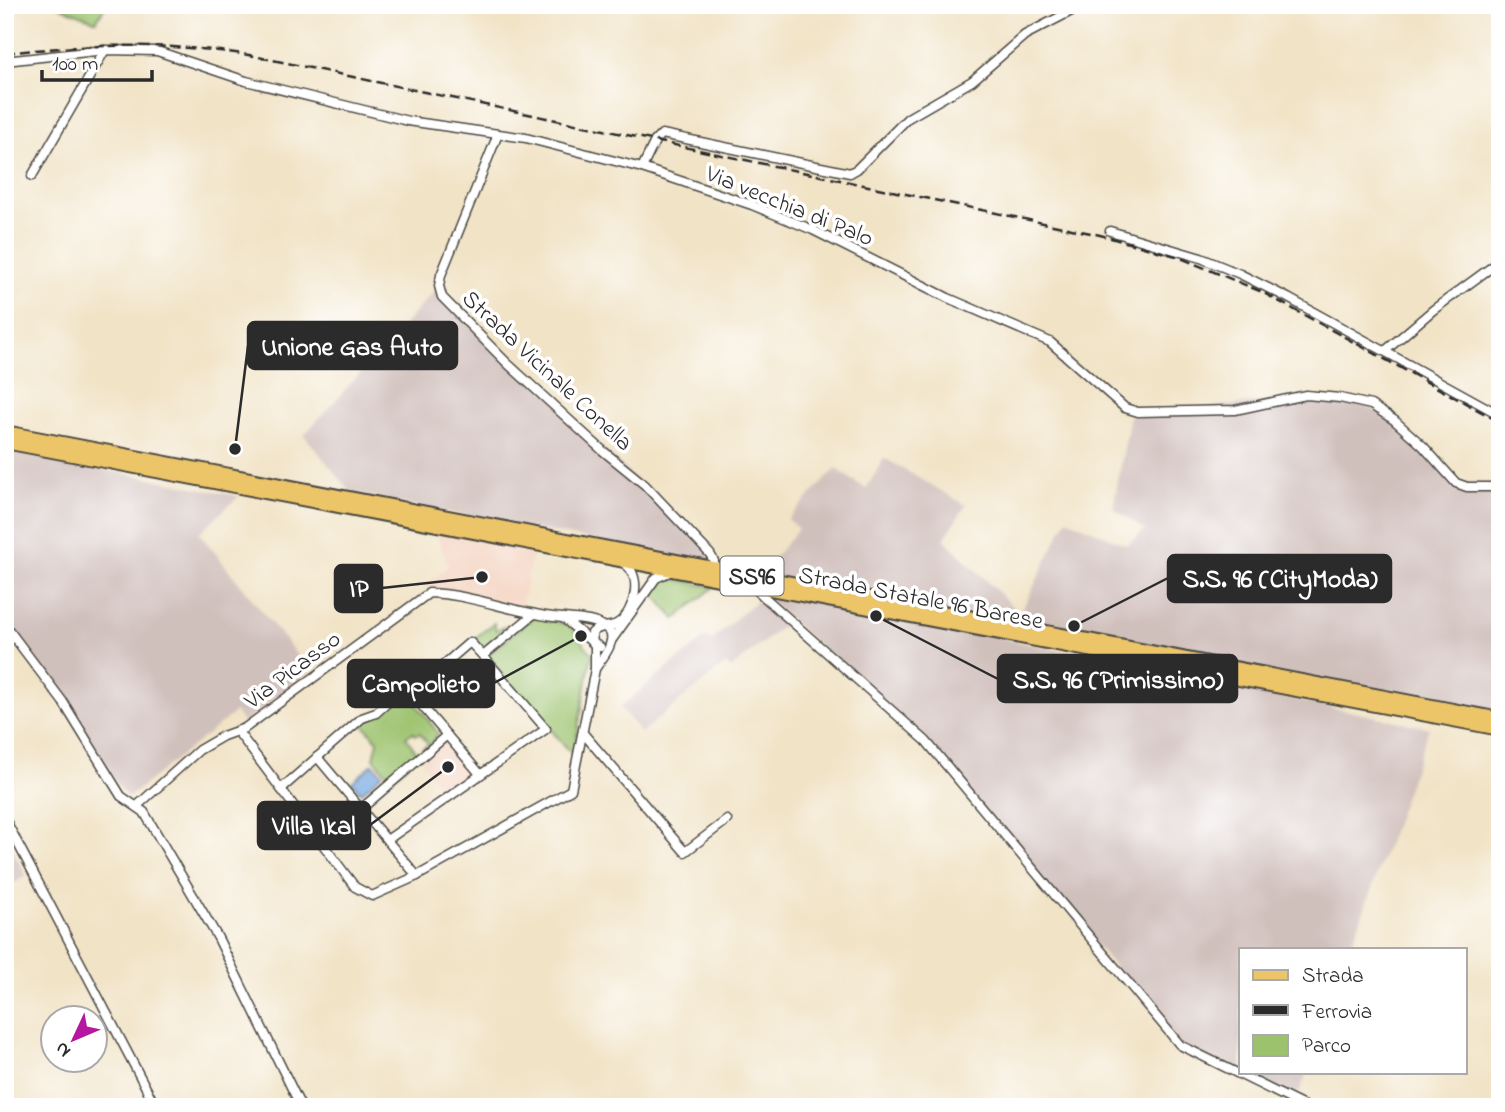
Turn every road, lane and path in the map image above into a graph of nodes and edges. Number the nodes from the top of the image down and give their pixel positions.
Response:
1 (1083, 5) edge
2 (105, 50) junction
3 (6, 62) edge
4 (498, 134) junction
5 (642, 168) junction
6 (32, 176) dead end
7 (1110, 231) dead end
8 (1500, 261) edge
9 (1385, 351) junction
10 (1500, 415) edge
11 (5, 432) edge
12 (5, 442) edge
13 (1500, 487) edge
14 (614, 559) junction
15 (713, 568) junction
16 (678, 570) junction
17 (751, 585) junction
18 (534, 614) junction
19 (564, 618) junction
20 (5, 625) edge
21 (604, 627) junction
22 (610, 643) junction
23 (594, 644) junction
24 (483, 656) junction
25 (594, 669) junction
26 (411, 693) junction
27 (1500, 719) edge
28 (1500, 729) edge
29 (238, 732) junction
30 (583, 733) junction
31 (447, 735) junction
32 (317, 757) junction
33 (480, 774) junction
34 (281, 789) junction
35 (138, 806) junction
36 (361, 809) junction
37 (5, 819) edge
38 (727, 820) dead end
39 (387, 840) junction
40 (417, 876) junction
41 (156, 1107) edge
42 (301, 1107) edge
43 (1306, 1107) edge

1 - 5 street
2 - 3 street, Via vecchia di Palo
2 - 4 street, Via vecchia di Palo
2 - 6 street
4 - 5 street, Via vecchia di Palo
4 - 15 street, Strada Vicinale Conella
5 - 13 street, Via vecchia di Palo
7 - 9 street
8 - 9 street
9 - 10 street
11 - 15 main road, Strada Statale 96 Barese / SS96
12 - 14 main road, Strada Statale 96 Barese / SS96
14 - 16 main road, Strada Statale 96 Barese / SS96
14 - 21 street
15 - 27 main road, Strada Statale 96 Barese / SS96
16 - 17 main road, Strada Statale 96 Barese / SS96
16 - 22 street
17 - 28 main road, Strada Statale 96 Barese / SS96
17 - 43 street
18 - 19 street, Via Picasso
18 - 24 street
18 - 29 street, Via Picasso
19 - 21 street, Via Picasso
19 - 23 street
20 - 35 street
21 - 22 street
21 - 23 street
22 - 23 street
22 - 25 street
23 - 25 street
24 - 26 street
24 - 33 street
25 - 30 street
26 - 31 street
26 - 32 street
29 - 34 street
29 - 35 street, Via Picasso
30 - 38 street
30 - 40 street
31 - 33 street
31 - 36 street
32 - 34 street
32 - 36 street
33 - 39 street
34 - 40 street
35 - 42 street
36 - 39 street
37 - 41 street
39 - 40 street

